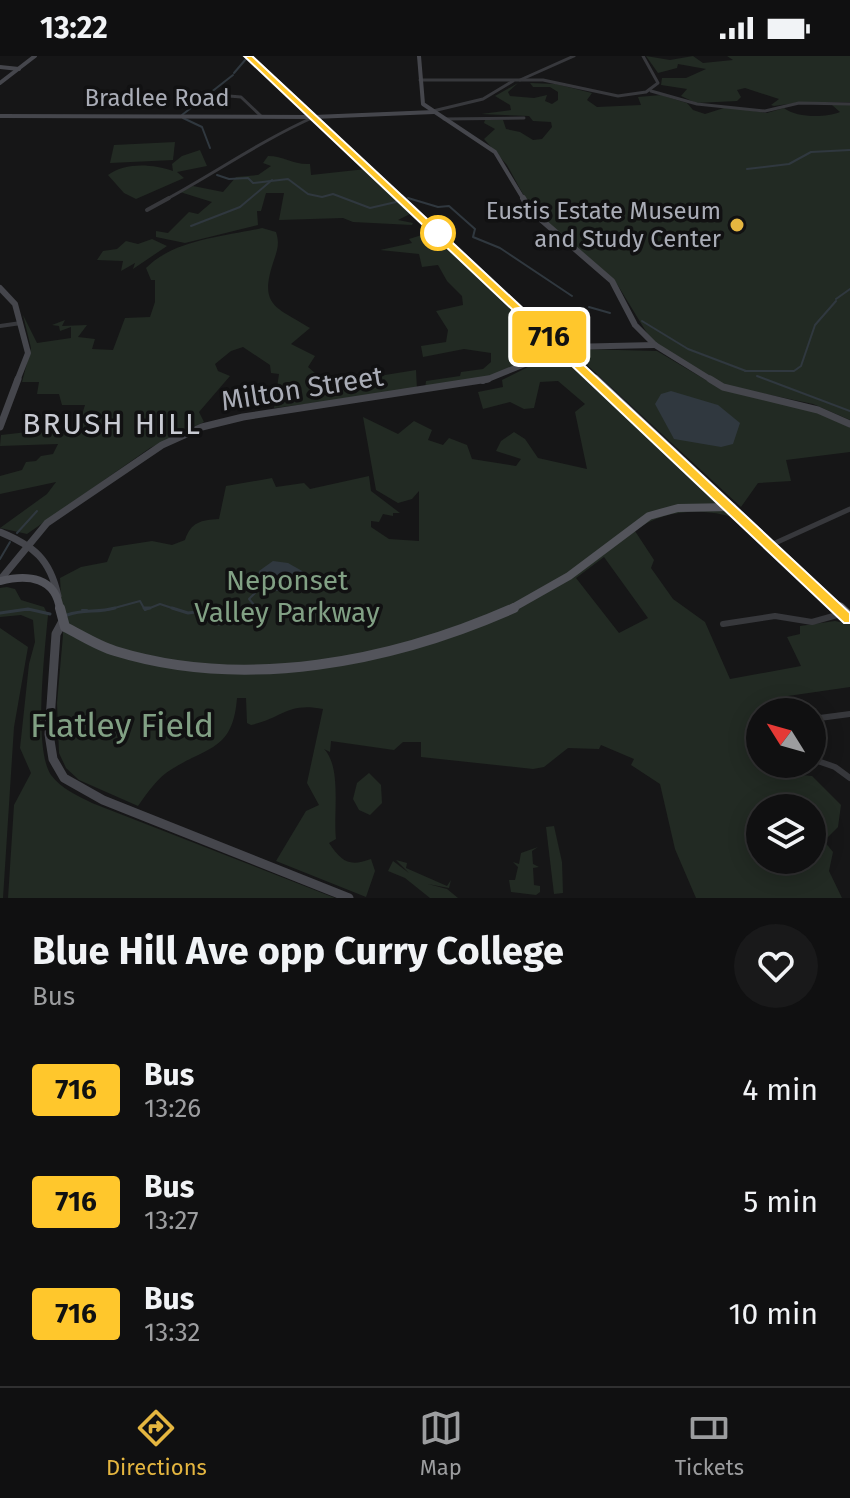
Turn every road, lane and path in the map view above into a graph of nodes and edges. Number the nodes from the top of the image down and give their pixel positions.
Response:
1 (35, 56) edge
2 (249, 56) edge
3 (419, 56) edge
4 (574, 56) edge
5 (643, 56) edge
6 (0, 67) edge
7 (19, 69) junction
8 (420, 80) junction
9 (513, 81) junction
10 (519, 81) junction
11 (0, 83) edge
12 (651, 90) junction
13 (229, 96) dead end
14 (850, 104) edge
15 (433, 111) junction
16 (251, 113) junction
17 (0, 116) edge
18 (314, 117) junction
19 (524, 118) dead end
20 (444, 119) junction
21 (147, 210) dead end
22 (0, 288) edge
23 (21, 323) junction
24 (0, 326) edge
25 (655, 345) junction
26 (562, 348) junction
27 (850, 424) edge
28 (0, 427) edge
29 (732, 507) junction
30 (850, 509) edge
31 (0, 532) edge
32 (28, 542) junction
33 (772, 545) junction
34 (0, 580) edge
35 (58, 598) junction
36 (847, 615) edge
37 (62, 623) junction
38 (723, 624) dead end
39 (850, 714) edge
40 (826, 717) edge
41 (826, 764) edge
42 (850, 778) edge
43 (349, 898) edge

1 - 7 street
2 - 18 highway
3 - 8 street
4 - 10 street
5 - 12 street
6 - 7 street
7 - 11 street
8 - 9 street
8 - 15 street
9 - 10 street
9 - 15 street
10 - 12 street
12 - 14 street
13 - 16 street
15 - 18 street, Bradlee Road
15 - 20 street
16 - 17 street, Bradlee Road
16 - 18 street, Bradlee Road
18 - 21 street
18 - 26 highway
19 - 20 street
20 - 25 street
22 - 23 street
23 - 24 street
23 - 28 street
25 - 26 street
25 - 27 street
26 - 29 highway
26 - 32 street, Milton Street
29 - 33 highway
29 - 37 main road
30 - 33 street
31 - 32 street
32 - 34 street, Milton Street
32 - 35 street
33 - 36 highway
34 - 35 main road
35 - 37 main road
36 - 38 street
37 - 43 street
39 - 40 street
41 - 42 street

